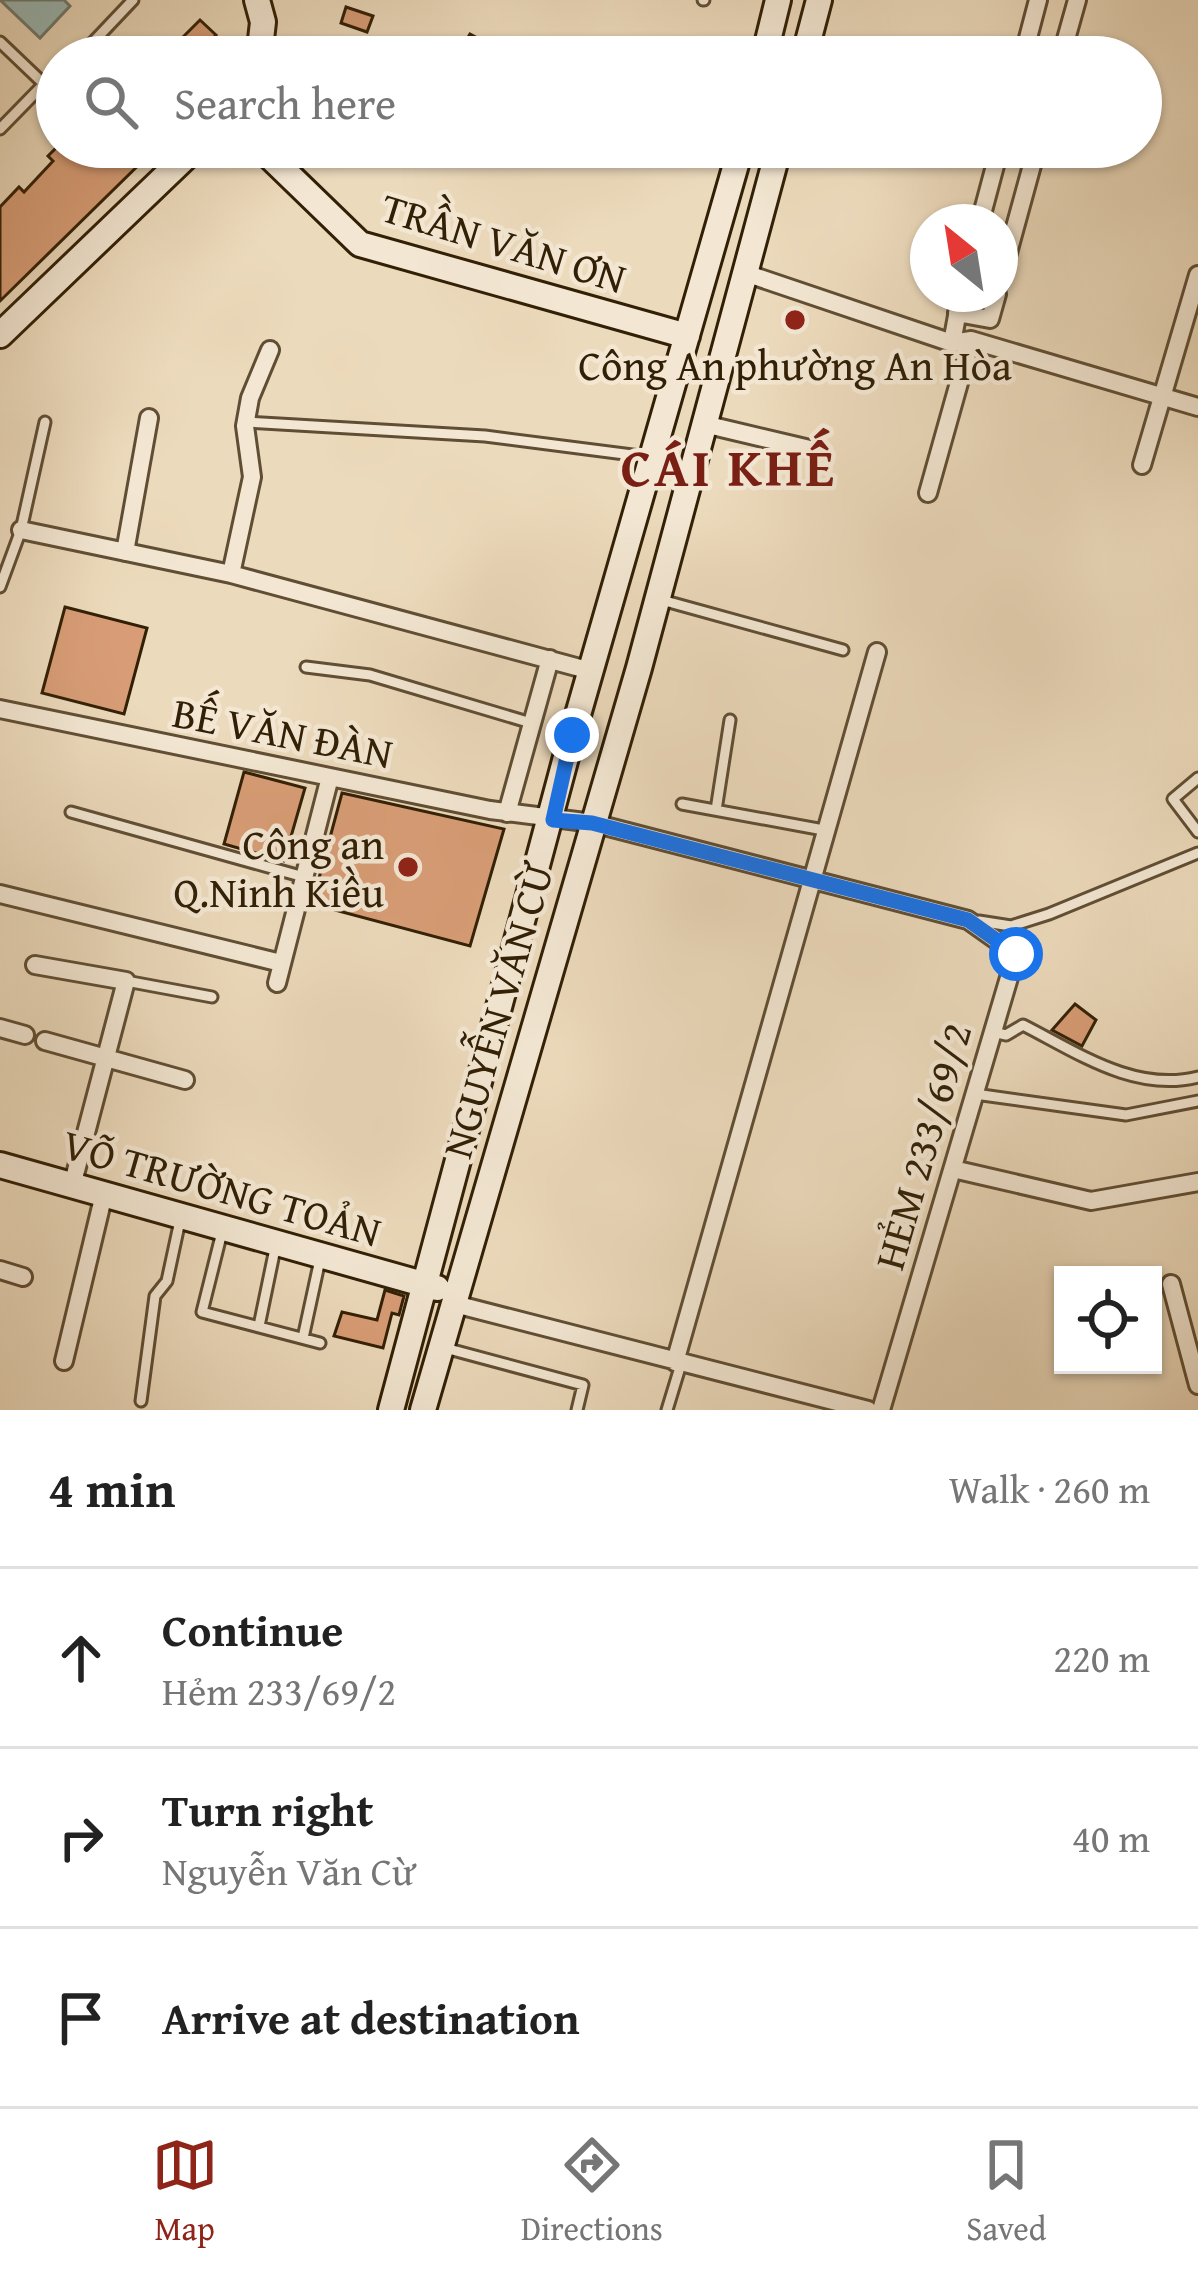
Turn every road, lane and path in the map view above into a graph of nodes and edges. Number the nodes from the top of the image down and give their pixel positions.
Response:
1 (133, 0) edge
2 (257, 0) edge
3 (778, 0) edge
4 (819, 0) edge
5 (1038, 0) edge
6 (1077, 0) edge
7 (99, 36) edge
8 (262, 36) edge
9 (769, 36) edge
10 (810, 36) edge
11 (1029, 36) edge
12 (1067, 36) edge
13 (0, 42) edge
14 (36, 76) edge
15 (36, 92) edge
16 (0, 129) edge
17 (174, 168) edge
18 (282, 168) edge
19 (735, 168) edge
20 (773, 168) edge
21 (994, 168) edge
22 (1031, 168) edge
23 (985, 204) edge
24 (1018, 216) edge
25 (745, 273) junction
26 (1198, 275) edge
27 (992, 312) edge
28 (956, 313) joint
29 (0, 335) edge
30 (688, 336) junction
31 (961, 341) junction
32 (270, 350) dead end
33 (1163, 395) junction
34 (1198, 407) edge
35 (149, 418) dead end
36 (45, 422) dead end
37 (246, 422) junction
38 (704, 424) junction
39 (814, 449) dead end
40 (653, 458) junction
41 (1142, 465) dead end
42 (928, 493) dead end
43 (21, 530) junction
44 (125, 552) junction
45 (231, 574) junction
46 (0, 587) edge
47 (658, 599) junction
48 (843, 650) dead end
49 (877, 652) dead end
50 (550, 659) junction
51 (306, 667) dead end
52 (591, 670) junction
53 (0, 710) edge
54 (730, 720) dead end
55 (531, 724) junction
56 (330, 777) junction
57 (1198, 778) edge
58 (682, 804) dead end
59 (716, 810) junction
60 (71, 812) dead end
61 (507, 813) junction
62 (553, 820) junction
63 (592, 823) junction
64 (830, 831) junction
65 (1198, 832) edge
66 (1198, 853) edge
67 (304, 877) junction
68 (813, 880) junction
69 (0, 894) edge
70 (968, 920) junction
71 (281, 963) junction
72 (35, 965) dead end
73 (127, 982) junction
74 (277, 983) dead end
75 (212, 997) dead end
76 (0, 1028) edge
77 (993, 1032) junction
78 (25, 1035) dead end
79 (45, 1041) dead end
80 (106, 1059) junction
81 (1198, 1077) edge
82 (185, 1080) dead end
83 (975, 1094) junction
84 (1198, 1101) edge
85 (0, 1165) edge
86 (952, 1169) junction
87 (1198, 1182) edge
88 (72, 1186) junction
89 (104, 1195) junction
90 (181, 1216) junction
91 (223, 1228) junction
92 (276, 1243) junction
93 (321, 1255) junction
94 (0, 1270) edge
95 (23, 1277) dead end
96 (1171, 1284) dead end
97 (423, 1285) junction
98 (453, 1298) junction
99 (259, 1326) junction
100 (303, 1338) junction
101 (320, 1343) dead end
102 (440, 1347) junction
103 (64, 1361) dead end
104 (678, 1363) junction
105 (1198, 1385) edge
106 (141, 1400) dead end
107 (391, 1410) edge
108 (423, 1410) edge
109 (577, 1410) edge
110 (667, 1410) edge
111 (868, 1410) edge
112 (881, 1410) edge

1 - 7 lane
2 - 8 main road
3 - 9 main road
4 - 10 main road
5 - 11 street
6 - 12 street
13 - 14 lane
15 - 16 lane
17 - 29 main road
18 - 30 main road, TRẦN VĂN ƠN
19 - 30 main road, NGUYỄN VĂN CỪ
20 - 25 main road, NGUYỄN VĂN CỪ
21 - 23 street
22 - 24 street
25 - 31 street
25 - 38 main road, NGUYỄN VĂN CỪ
26 - 33 street
27 - 28 street
28 - 31 street
30 - 40 main road, NGUYỄN VĂN CỪ
31 - 33 street
31 - 42 street
32 - 37 street
33 - 34 street
33 - 41 street
35 - 44 street
36 - 43 lane
37 - 40 lane
37 - 45 street
38 - 39 street
38 - 47 main road, NGUYỄN VĂN CỪ
40 - 52 main road, NGUYỄN VĂN CỪ
43 - 44 street
43 - 46 lane
44 - 45 street
45 - 50 street
47 - 48 lane
47 - 63 main road, NGUYỄN VĂN CỪ
49 - 64 street
50 - 52 street
50 - 55 street
51 - 55 lane
52 - 62 main road, NGUYỄN VĂN CỪ
53 - 56 street, BẾ VĂN ĐÀN
54 - 59 lane
55 - 61 street
56 - 61 street, BẾ VĂN ĐÀN
56 - 67 street
57 - 65 lane
58 - 59 lane
59 - 64 lane
60 - 67 lane
61 - 62 street, BẾ VĂN ĐÀN
62 - 63 street, HẺM 233/69/2
62 - 97 main road, NGUYỄN VĂN CỪ
63 - 68 street, HẺM 233/69/2
63 - 98 main road, NGUYỄN VĂN CỪ
64 - 68 street
66 - 70 lane
67 - 71 street
68 - 70 street, HẺM 233/69/2
68 - 104 street
69 - 71 street
70 - 77 street, HẺM 233/69/2
71 - 74 street
72 - 73 street
73 - 75 lane
73 - 80 street
76 - 78 street
77 - 81 lane
77 - 83 street, HẺM 233/69/2
79 - 80 street
80 - 82 street
80 - 88 street
83 - 84 lane
83 - 86 street, HẺM 233/69/2
85 - 88 main road, VÕ TRƯỜNG TOẢN
86 - 87 street
86 - 112 street, HẺM 233/69/2
88 - 89 main road, VÕ TRƯỜNG TOẢN
89 - 90 main road, VÕ TRƯỜNG TOẢN
89 - 103 street
90 - 91 main road, VÕ TRƯỜNG TOẢN
90 - 106 lane
91 - 92 main road, VÕ TRƯỜNG TOẢN
91 - 99 lane
92 - 93 main road, VÕ TRƯỜNG TOẢN
92 - 99 lane
93 - 97 main road, VÕ TRƯỜNG TOẢN
93 - 100 lane
94 - 95 street
96 - 105 street
97 - 98 main road, VÕ TRƯỜNG TOẢN
97 - 107 main road, NGUYỄN VĂN CỪ
98 - 102 main road, NGUYỄN VĂN CỪ
98 - 104 street
99 - 100 lane
100 - 101 lane
102 - 108 main road, NGUYỄN VĂN CỪ
102 - 109 lane
104 - 110 lane
104 - 111 street

